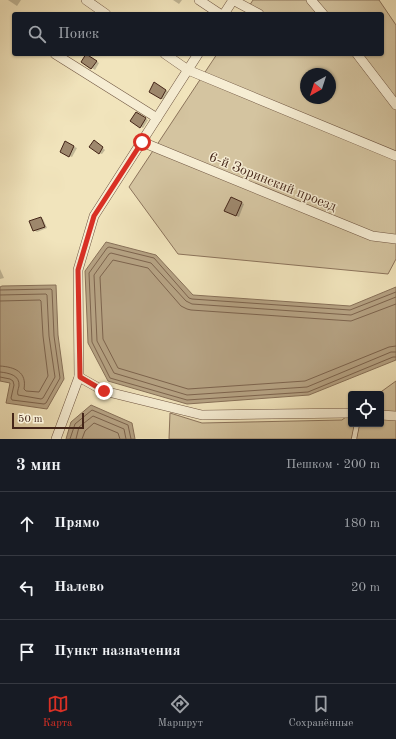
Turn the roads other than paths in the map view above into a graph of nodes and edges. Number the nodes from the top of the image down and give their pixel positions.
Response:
1 (86, 0) edge
2 (199, 0) edge
3 (233, 0) edge
4 (311, 0) edge
5 (103, 12) edge
6 (217, 12) edge
7 (225, 12) edge
8 (255, 12) edge
9 (321, 12) edge
10 (58, 56) edge
11 (168, 56) edge
12 (197, 56) edge
13 (359, 56) edge
14 (188, 70) junction
15 (396, 105) edge
16 (157, 118) junction
17 (142, 142) junction
18 (396, 156) edge
19 (396, 239) edge
20 (80, 377) junction
21 (348, 414) edge
22 (384, 415) edge
23 (396, 416) edge
24 (356, 427) edge
25 (56, 439) edge
26 (354, 439) edge

1 - 5 street
2 - 6 street
3 - 7 street
3 - 8 street
4 - 9 street
10 - 16 street
11 - 14 street
12 - 14 street
13 - 15 street
14 - 16 street
14 - 18 street
16 - 17 street
17 - 19 street, 6-й Зоринский проезд
17 - 20 street
20 - 21 street
20 - 25 street
22 - 23 street
24 - 26 lane

